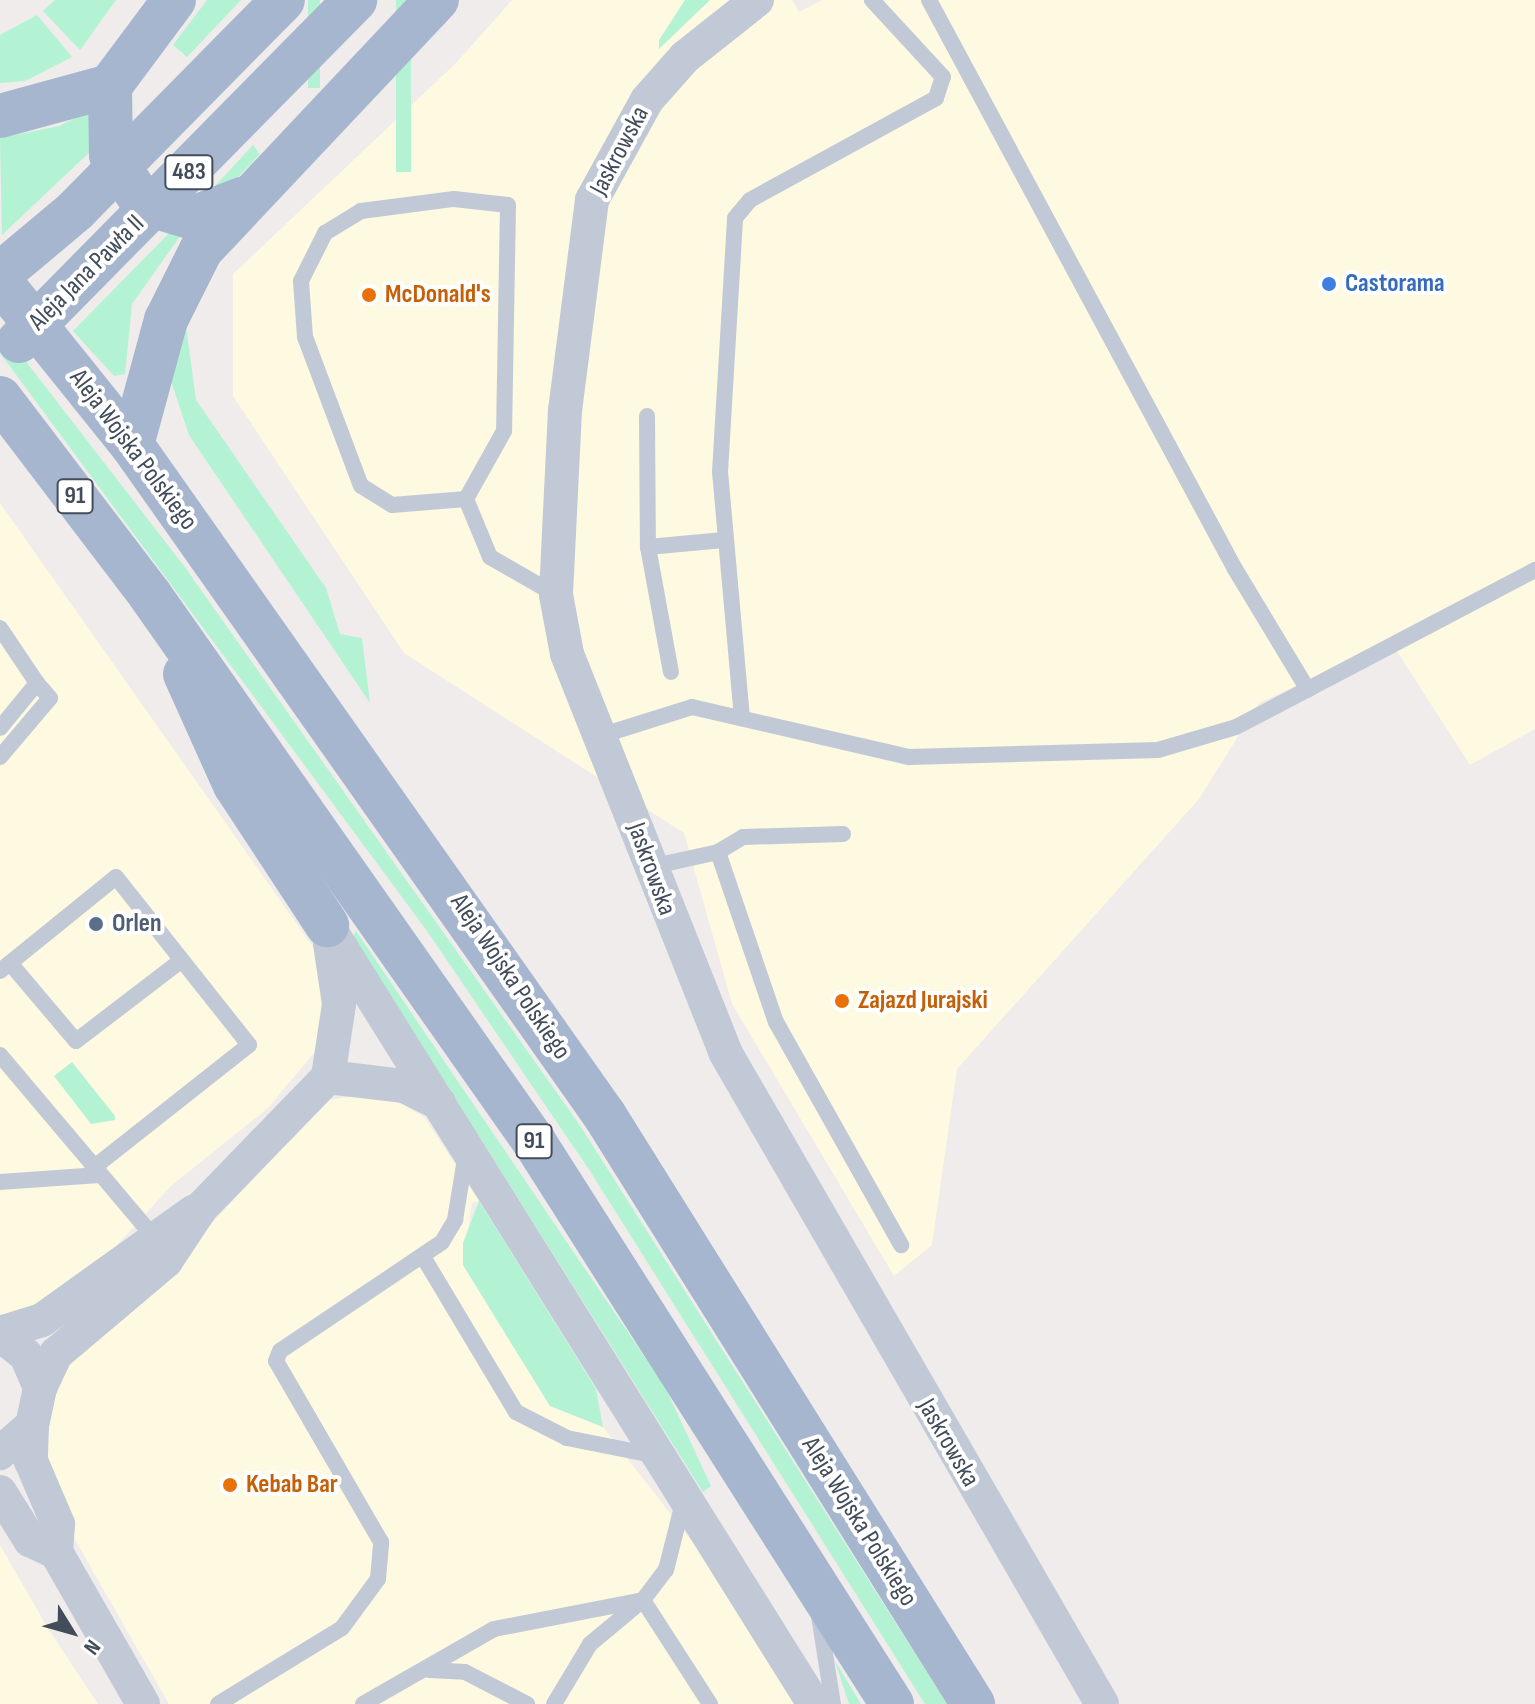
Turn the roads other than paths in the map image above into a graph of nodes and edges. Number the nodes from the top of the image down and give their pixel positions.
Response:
1 (174, 0) edge
2 (283, 0) edge
3 (355, 0) edge
4 (437, 0) edge
5 (757, 0) edge
6 (872, 0) edge
7 (929, 0) edge
8 (110, 86) junction
9 (0, 116) edge
10 (242, 199) junction
11 (0, 274) edge
12 (0, 281) edge
13 (6, 354) edge
14 (0, 398) edge
15 (647, 416) dead end
16 (132, 445) junction
17 (466, 499) junction
18 (648, 547) junction
19 (724, 547) junction
20 (1535, 570) edge
21 (150, 595) junction
22 (556, 595) junction
23 (0, 628) edge
24 (671, 672) dead end
25 (37, 683) junction
26 (1308, 690) junction
27 (742, 718) junction
28 (0, 728) edge
29 (603, 735) junction
30 (0, 757) edge
31 (843, 834) dead end
32 (718, 852) junction
33 (650, 867) junction
34 (327, 925) junction
35 (182, 960) junction
36 (5, 967) edge
37 (0, 1055) edge
38 (328, 1077) junction
39 (439, 1103) junction
40 (464, 1145) junction
41 (96, 1172) junction
42 (0, 1182) edge
43 (201, 1208) junction
44 (153, 1236) junction
45 (901, 1245) dead end
46 (425, 1260) junction
47 (0, 1334) edge
48 (40, 1388) junction
49 (32, 1425) junction
50 (0, 1453) edge
51 (659, 1457) junction
52 (0, 1492) edge
53 (685, 1498) junction
54 (56, 1552) junction
55 (812, 1574) junction
56 (643, 1600) junction
57 (424, 1670) junction
58 (143, 1704) edge
59 (218, 1704) edge
60 (363, 1704) edge
61 (527, 1704) edge
62 (554, 1704) edge
63 (710, 1704) edge
64 (814, 1704) edge
65 (833, 1704) edge
66 (892, 1704) edge
67 (973, 1704) edge
68 (1102, 1704) edge

1 - 8 main road
2 - 11 main road, bridge
3 - 13 main road, Aleja Jana Pawła II / 483, bridge
4 - 10 main road, 483
5 - 22 street, Jaskrowska
6 - 19 lane
7 - 26 lane
8 - 9 main road
8 - 10 main road
10 - 16 main road
12 - 16 main road, Aleja Wojska Polskiego
14 - 21 main road, 91
15 - 18 lane
16 - 67 main road, Aleja Wojska Polskiego
17 - 17 lane
17 - 22 lane
18 - 19 lane
18 - 24 lane
19 - 27 lane
20 - 26 lane
21 - 34 main road
21 - 55 main road, 91
22 - 29 street, Jaskrowska
23 - 25 lane
25 - 28 lane
25 - 30 lane
26 - 27 lane
27 - 29 lane
29 - 33 street, Jaskrowska
31 - 32 lane
32 - 33 lane
32 - 45 lane
33 - 68 street, Jaskrowska
34 - 38 street
34 - 39 street
35 - 36 lane
35 - 36 lane
35 - 41 lane
37 - 41 lane
38 - 39 street
38 - 43 street
39 - 40 street
40 - 46 lane
40 - 51 street
41 - 42 lane
41 - 44 lane
43 - 44 street
43 - 48 street
44 - 47 street
46 - 51 lane
46 - 59 lane
47 - 48 street
48 - 49 street
49 - 50 street
49 - 54 street
51 - 53 street
52 - 54 street
53 - 56 lane
53 - 64 street
54 - 58 street
55 - 65 lane
55 - 66 main road, 91
56 - 57 lane
56 - 62 lane
56 - 63 lane
57 - 60 lane
57 - 61 lane

